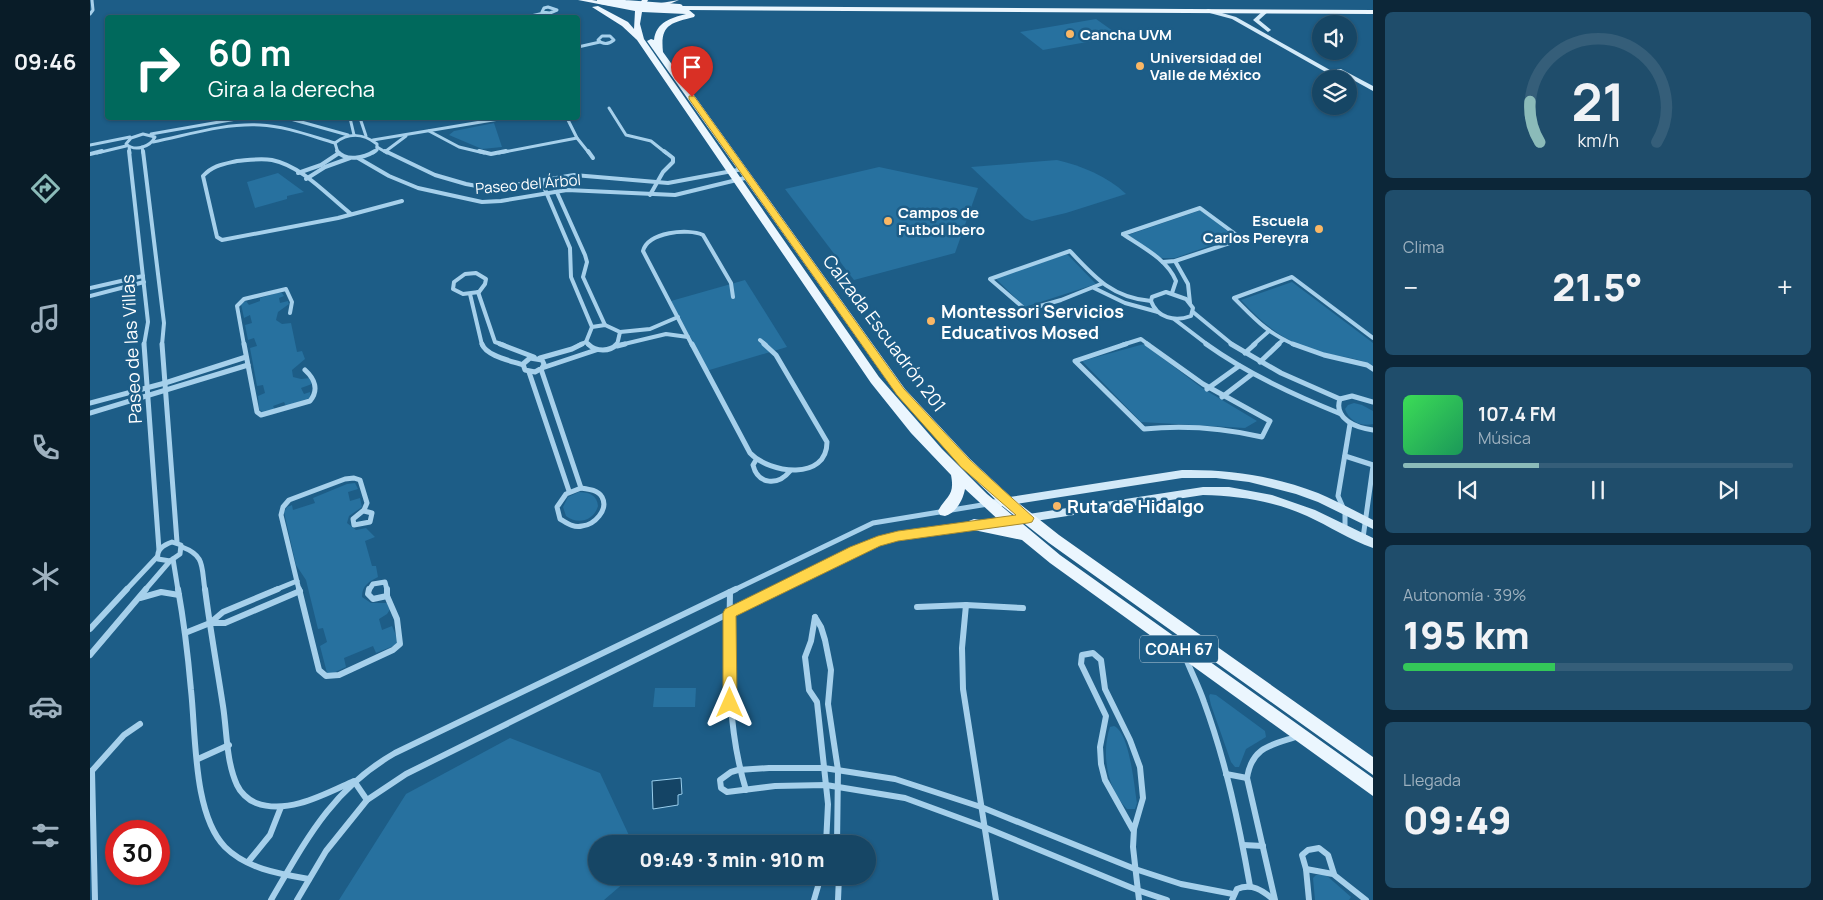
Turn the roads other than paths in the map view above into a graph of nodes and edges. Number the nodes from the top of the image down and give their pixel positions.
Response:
1 (92, 0) edge
2 (582, 0) edge
3 (601, 0) edge
4 (630, 0) edge
5 (645, 0) edge
6 (654, 0) edge
7 (676, 0) edge
8 (714, 0) edge
9 (1031, 5) junction
10 (91, 6) edge
11 (614, 6) junction
12 (845, 6) junction
13 (1373, 7) edge
14 (642, 10) junction
15 (1023, 10) junction
16 (1208, 11) junction
17 (667, 12) junction
18 (704, 12) junction
19 (1266, 12) junction
20 (1373, 12) edge
21 (544, 13) junction
22 (90, 14) edge
23 (535, 15) edge
24 (640, 39) junction
25 (600, 42) dead end
26 (580, 47) edge
27 (659, 52) junction
28 (1327, 70) edge
29 (1357, 87) edge
30 (1373, 89) edge
31 (1373, 96) edge
32 (609, 108) dead end
33 (231, 120) edge
34 (294, 120) edge
35 (350, 120) edge
36 (361, 120) edge
37 (494, 120) edge
38 (568, 120) edge
39 (429, 131) junction
40 (414, 133) junction
41 (151, 134) junction
42 (348, 135) junction
43 (354, 135) junction
44 (366, 136) junction
45 (133, 137) junction
46 (577, 138) junction
47 (373, 140) junction
48 (153, 142) junction
49 (335, 143) junction
50 (90, 145) edge
51 (128, 147) junction
52 (377, 147) junction
53 (142, 148) junction
54 (386, 151) junction
55 (339, 153) junction
56 (90, 154) edge
57 (350, 158) junction
58 (358, 158) junction
59 (593, 158) dead end
60 (323, 166) junction
61 (731, 172) junction
62 (298, 173) junction
63 (746, 173) junction
64 (306, 179) junction
65 (551, 179) junction
66 (541, 180) junction
67 (656, 182) junction
68 (738, 182) junction
69 (556, 191) junction
70 (546, 193) junction
71 (650, 195) junction
72 (402, 201) dead end
73 (351, 214) junction
74 (1175, 261) junction
75 (1163, 262) junction
76 (143, 276) junction
77 (1176, 281) junction
78 (144, 282) junction
79 (1101, 284) junction
80 (1188, 284) junction
81 (104, 285) junction
82 (90, 288) edge
83 (1094, 288) junction
84 (105, 292) junction
85 (478, 292) junction
86 (1172, 293) junction
87 (470, 294) junction
88 (90, 296) edge
89 (732, 297) dead end
90 (1129, 298) junction
91 (1151, 301) junction
92 (1125, 303) junction
93 (1190, 303) junction
94 (1158, 312) junction
95 (1193, 312) junction
96 (290, 313) dead end
97 (678, 317) junction
98 (1174, 319) junction
99 (605, 325) junction
100 (592, 327) junction
101 (1269, 331) junction
102 (620, 332) junction
103 (688, 337) junction
104 (1373, 338) edge
105 (760, 340) dead end
106 (1283, 340) junction
107 (586, 342) junction
108 (616, 346) junction
109 (596, 350) junction
110 (1244, 353) junction
111 (246, 357) junction
112 (534, 358) junction
113 (540, 358) junction
114 (1260, 362) junction
115 (248, 365) junction
116 (523, 365) junction
117 (1239, 366) junction
118 (542, 369) junction
119 (1373, 369) edge
120 (305, 370) dead end
121 (529, 372) junction
122 (1252, 374) junction
123 (165, 383) junction
124 (147, 388) junction
125 (1207, 388) junction
126 (165, 391) junction
127 (147, 396) junction
128 (1222, 397) junction
129 (108, 399) junction
130 (1340, 399) junction
131 (1373, 402) edge
132 (90, 404) edge
133 (108, 407) junction
134 (90, 413) edge
135 (1340, 414) junction
136 (1350, 424) junction
137 (1373, 430) edge
138 (1345, 456) junction
139 (756, 460) junction
140 (1373, 466) edge
141 (790, 471) junction
142 (958, 474) junction
143 (1284, 486) junction
144 (581, 488) junction
145 (569, 491) junction
146 (1281, 500) junction
147 (1006, 501) junction
148 (990, 504) junction
149 (364, 511) dead end
150 (945, 511) junction
151 (1345, 512) junction
152 (1028, 518) junction
153 (1009, 521) junction
154 (1370, 524) edge
155 (974, 525) junction
156 (1344, 529) junction
157 (1027, 537) junction
158 (1368, 541) edge
159 (177, 542) junction
160 (182, 547) junction
161 (159, 550) junction
162 (157, 557) junction
163 (172, 560) junction
164 (297, 581) junction
165 (300, 592) junction
166 (730, 592) junction
167 (179, 596) junction
168 (387, 596) dead end
169 (140, 598) junction
170 (256, 598) junction
171 (966, 605) junction
172 (917, 607) dead end
173 (1024, 608) dead end
174 (258, 609) junction
175 (730, 613) junction
176 (210, 622) junction
177 (90, 629) edge
178 (185, 634) junction
179 (1183, 651) junction
180 (90, 654) edge
181 (1106, 716) junction
182 (1116, 718) junction
183 (140, 724) dead end
184 (1300, 736) junction
185 (229, 745) junction
186 (198, 759) junction
187 (1336, 762) junction
188 (1373, 767) edge
189 (824, 768) junction
190 (738, 770) junction
191 (838, 770) junction
192 (91, 772) edge
193 (1226, 774) junction
194 (1247, 778) junction
195 (1373, 779) edge
196 (354, 781) junction
197 (826, 786) junction
198 (839, 788) junction
199 (1373, 788) edge
200 (746, 790) junction
201 (367, 800) junction
202 (281, 807) junction
203 (981, 807) junction
204 (91, 817) edge
205 (984, 827) junction
206 (1134, 830) junction
207 (826, 835) edge
208 (837, 835) edge
209 (1243, 845) junction
210 (1263, 846) junction
211 (248, 862) junction
212 (1135, 869) junction
213 (1306, 869) junction
214 (1334, 874) junction
215 (286, 875) junction
216 (309, 879) junction
217 (819, 885) edge
218 (839, 885) edge
219 (1250, 886) junction
220 (1137, 890) junction
221 (1233, 897) edge
222 (95, 900) edge
223 (271, 900) edge
224 (297, 900) edge
225 (814, 900) edge
226 (838, 900) edge
227 (996, 900) edge
228 (1139, 900) edge
229 (1167, 900) edge
230 (1275, 900) edge
231 (1309, 900) edge
232 (1366, 900) edge

1 - 10 street
2 - 11 main road
2 - 24 main road
3 - 12 main road, bridge
4 - 11 main road
4 - 12 main road
5 - 14 main road
6 - 14 main road
7 - 17 main road
8 - 9 main road
9 - 12 main road
9 - 13 main road
10 - 22 street
11 - 14 main road
12 - 15 main road
14 - 17 main road
14 - 24 main road, Calzada Escuadrón 201 / COAH 67
14 - 27 main road, Calzada Escuadrón 201 / COAH 67
15 - 16 main road
15 - 18 main road
16 - 19 main road
16 - 28 street
17 - 18 main road
18 - 27 main road
19 - 20 main road
19 - 30 street
21 - 21 street
21 - 23 street
24 - 61 main road, Calzada Escuadrón 201 / COAH 67
25 - 26 street
27 - 63 main road, Calzada Escuadrón 201 / COAH 67
29 - 31 street
32 - 67 street
33 - 41 street
34 - 42 street
35 - 43 street
36 - 44 street
37 - 39 street
38 - 46 street
39 - 40 street
39 - 46 street
40 - 47 street
40 - 54 street
41 - 45 street
41 - 48 street
42 - 43 street
42 - 49 street
43 - 44 street
44 - 47 street
45 - 50 street
45 - 51 street
46 - 59 street
47 - 52 street
48 - 49 street
48 - 53 street
49 - 55 street
51 - 53 street
51 - 56 street
51 - 76 street, Paseo de las Villas
52 - 54 street, Paseo del Árbol
52 - 58 street
53 - 123 street, Paseo de las Villas
54 - 66 street, Paseo del Árbol
55 - 57 street
55 - 60 street
57 - 58 street
57 - 60 street
58 - 70 street, Paseo del Árbol
60 - 62 street
60 - 64 street
61 - 63 street, Paseo del Árbol
61 - 67 street, Paseo del Árbol
61 - 68 main road, Calzada Escuadrón 201 / COAH 67
62 - 64 street
62 - 73 street
63 - 68 street, Paseo del Árbol
63 - 147 main road, Calzada Escuadrón 201 / COAH 67
64 - 73 street
65 - 66 street, Paseo del Árbol
65 - 67 street, Paseo del Árbol
65 - 69 street
66 - 70 street
67 - 71 street
68 - 71 street, Paseo del Árbol
68 - 142 main road, Calzada Escuadrón 201 / COAH 67
69 - 70 street, Paseo del Árbol
69 - 71 street, Paseo del Árbol
69 - 99 street
70 - 100 street
72 - 73 street
74 - 75 street
74 - 75 street
74 - 80 street
75 - 77 street
76 - 78 street, Paseo de las Villas
76 - 81 street
77 - 80 street
77 - 86 street
78 - 84 street
78 - 124 street, Paseo de las Villas
79 - 83 street
79 - 83 street
79 - 90 street
80 - 93 street
81 - 82 street
81 - 84 street
83 - 92 street
84 - 88 street
85 - 87 street
85 - 87 street
85 - 112 street
86 - 91 street
86 - 93 street
87 - 116 street
89 - 97 street
90 - 91 street
90 - 92 street
91 - 94 street
92 - 94 street
93 - 95 street
94 - 98 street
95 - 98 street
95 - 110 street
96 - 111 street
97 - 102 street
97 - 103 street
98 - 117 street
99 - 100 street
99 - 102 street
100 - 107 street
101 - 104 street
101 - 106 street
101 - 110 street
102 - 108 street
103 - 108 street
103 - 139 street
105 - 141 street
106 - 114 street
106 - 119 street
107 - 109 street
107 - 113 street
108 - 109 street
109 - 118 street
110 - 114 street
111 - 115 street
111 - 123 street
112 - 113 street
112 - 116 street
113 - 118 street
114 - 130 street
115 - 120 street
115 - 126 street
116 - 121 street
117 - 122 street
117 - 125 street
118 - 121 street
118 - 144 street
121 - 145 street
122 - 128 street
122 - 135 street
123 - 124 street
123 - 126 street, Paseo de las Villas
124 - 127 street, Paseo de las Villas
124 - 129 street
125 - 128 street
125 - 128 street
126 - 127 street
126 - 159 street, Paseo de las Villas
127 - 133 street
127 - 161 street, Paseo de las Villas
129 - 132 street
129 - 133 street
130 - 131 street
130 - 135 street
133 - 134 street
135 - 136 street
136 - 137 street
136 - 138 street
138 - 140 street
138 - 151 street
139 - 141 street
139 - 141 street
140 - 154 street
142 - 148 main road, Calzada Escuadrón 201 / COAH 67
142 - 150 main road
143 - 146 street
143 - 147 street
143 - 151 street
144 - 145 street
144 - 145 street
146 - 152 street
146 - 156 street
147 - 148 street
147 - 152 main road, Calzada Escuadrón 201 / COAH 67
148 - 150 street
148 - 153 main road, Calzada Escuadrón 201 / COAH 67
149 - 164 street
150 - 166 street
151 - 154 street
151 - 156 street
152 - 153 street
152 - 188 main road, Calzada Escuadrón 201 / COAH 67
153 - 155 street
153 - 157 main road, Calzada Escuadrón 201 / COAH 67
154 - 158 street
155 - 157 main road
155 - 175 street
156 - 158 street
157 - 179 main road, Calzada Escuadrón 201 / COAH 67
159 - 160 street
159 - 161 street
160 - 163 street
160 - 176 street
161 - 162 street
162 - 163 street
162 - 177 street
163 - 167 street
163 - 169 street
164 - 165 street
164 - 170 street
165 - 168 street
165 - 174 street
166 - 175 street
166 - 196 street
167 - 169 street
167 - 178 street
169 - 180 street
170 - 174 street
170 - 176 street
171 - 172 street
171 - 173 street
171 - 203 street
174 - 176 street
175 - 190 street
175 - 201 street
176 - 178 street
176 - 185 street
178 - 186 street
179 - 184 main road, Calzada Escuadrón 201 / COAH 67
179 - 193 street
181 - 182 street
181 - 182 street
181 - 206 street
182 - 206 street
183 - 192 street
184 - 187 main road, Calzada Escuadrón 201 / COAH 67
184 - 194 street
185 - 186 street
185 - 202 street
186 - 211 street
187 - 195 main road
187 - 199 main road, Calzada Escuadrón 201 / COAH 67
189 - 190 street
189 - 191 street
189 - 191 street
189 - 197 street
190 - 200 street
190 - 200 street
191 - 198 street
191 - 203 street
192 - 204 street
193 - 194 street
193 - 209 street
194 - 210 street
196 - 201 street
196 - 202 street
196 - 215 street
197 - 198 street
197 - 200 street
197 - 207 street
198 - 205 street
198 - 208 street
201 - 216 street
202 - 211 street
203 - 205 street
203 - 212 street
204 - 222 street
205 - 220 street
205 - 227 street
206 - 212 street
209 - 210 street
209 - 219 street
210 - 230 street
211 - 215 street
212 - 220 street
212 - 221 street
213 - 214 street
213 - 214 street
213 - 231 street
214 - 232 street
215 - 216 street
215 - 223 street
216 - 224 street
217 - 225 street
218 - 226 street
219 - 221 street
219 - 230 street
220 - 228 street
220 - 229 street

